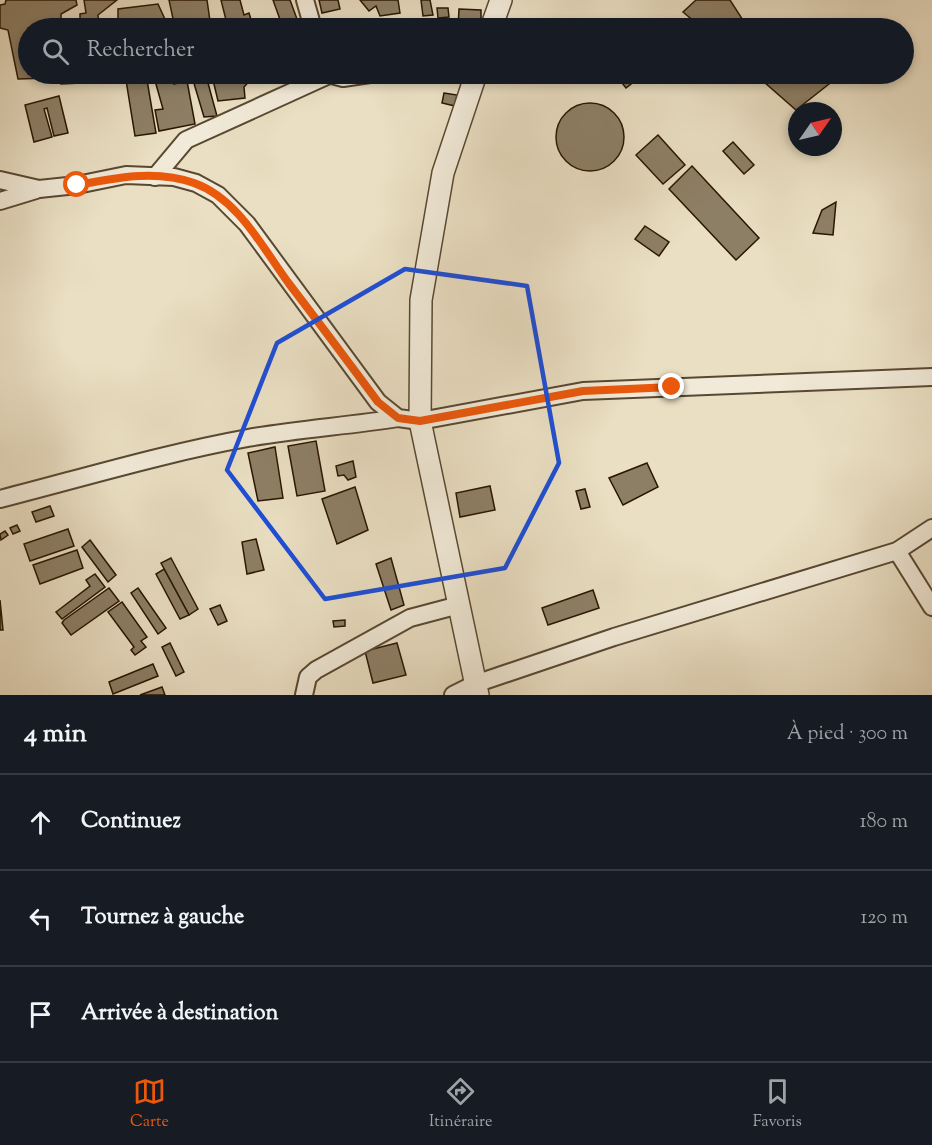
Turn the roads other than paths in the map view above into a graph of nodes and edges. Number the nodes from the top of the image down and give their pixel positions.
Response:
1 (305, 0) edge
2 (501, 0) edge
3 (310, 18) edge
4 (495, 18) edge
5 (307, 84) edge
6 (473, 84) edge
7 (156, 177) junction
8 (0, 180) edge
9 (39, 189) junction
10 (0, 201) edge
11 (932, 377) edge
12 (398, 418) junction
13 (420, 421) junction
14 (0, 499) edge
15 (932, 528) edge
16 (897, 551) junction
17 (459, 605) junction
18 (932, 607) edge
19 (476, 690) edge
20 (304, 695) edge
21 (453, 695) edge

1 - 3 street
2 - 4 street
5 - 7 street
6 - 13 street
7 - 9 street
7 - 12 street
8 - 9 street
9 - 10 street
11 - 13 street
12 - 13 street
12 - 14 street
13 - 17 street
15 - 16 street
16 - 18 street
16 - 19 street
17 - 19 street
17 - 20 street
19 - 21 street

